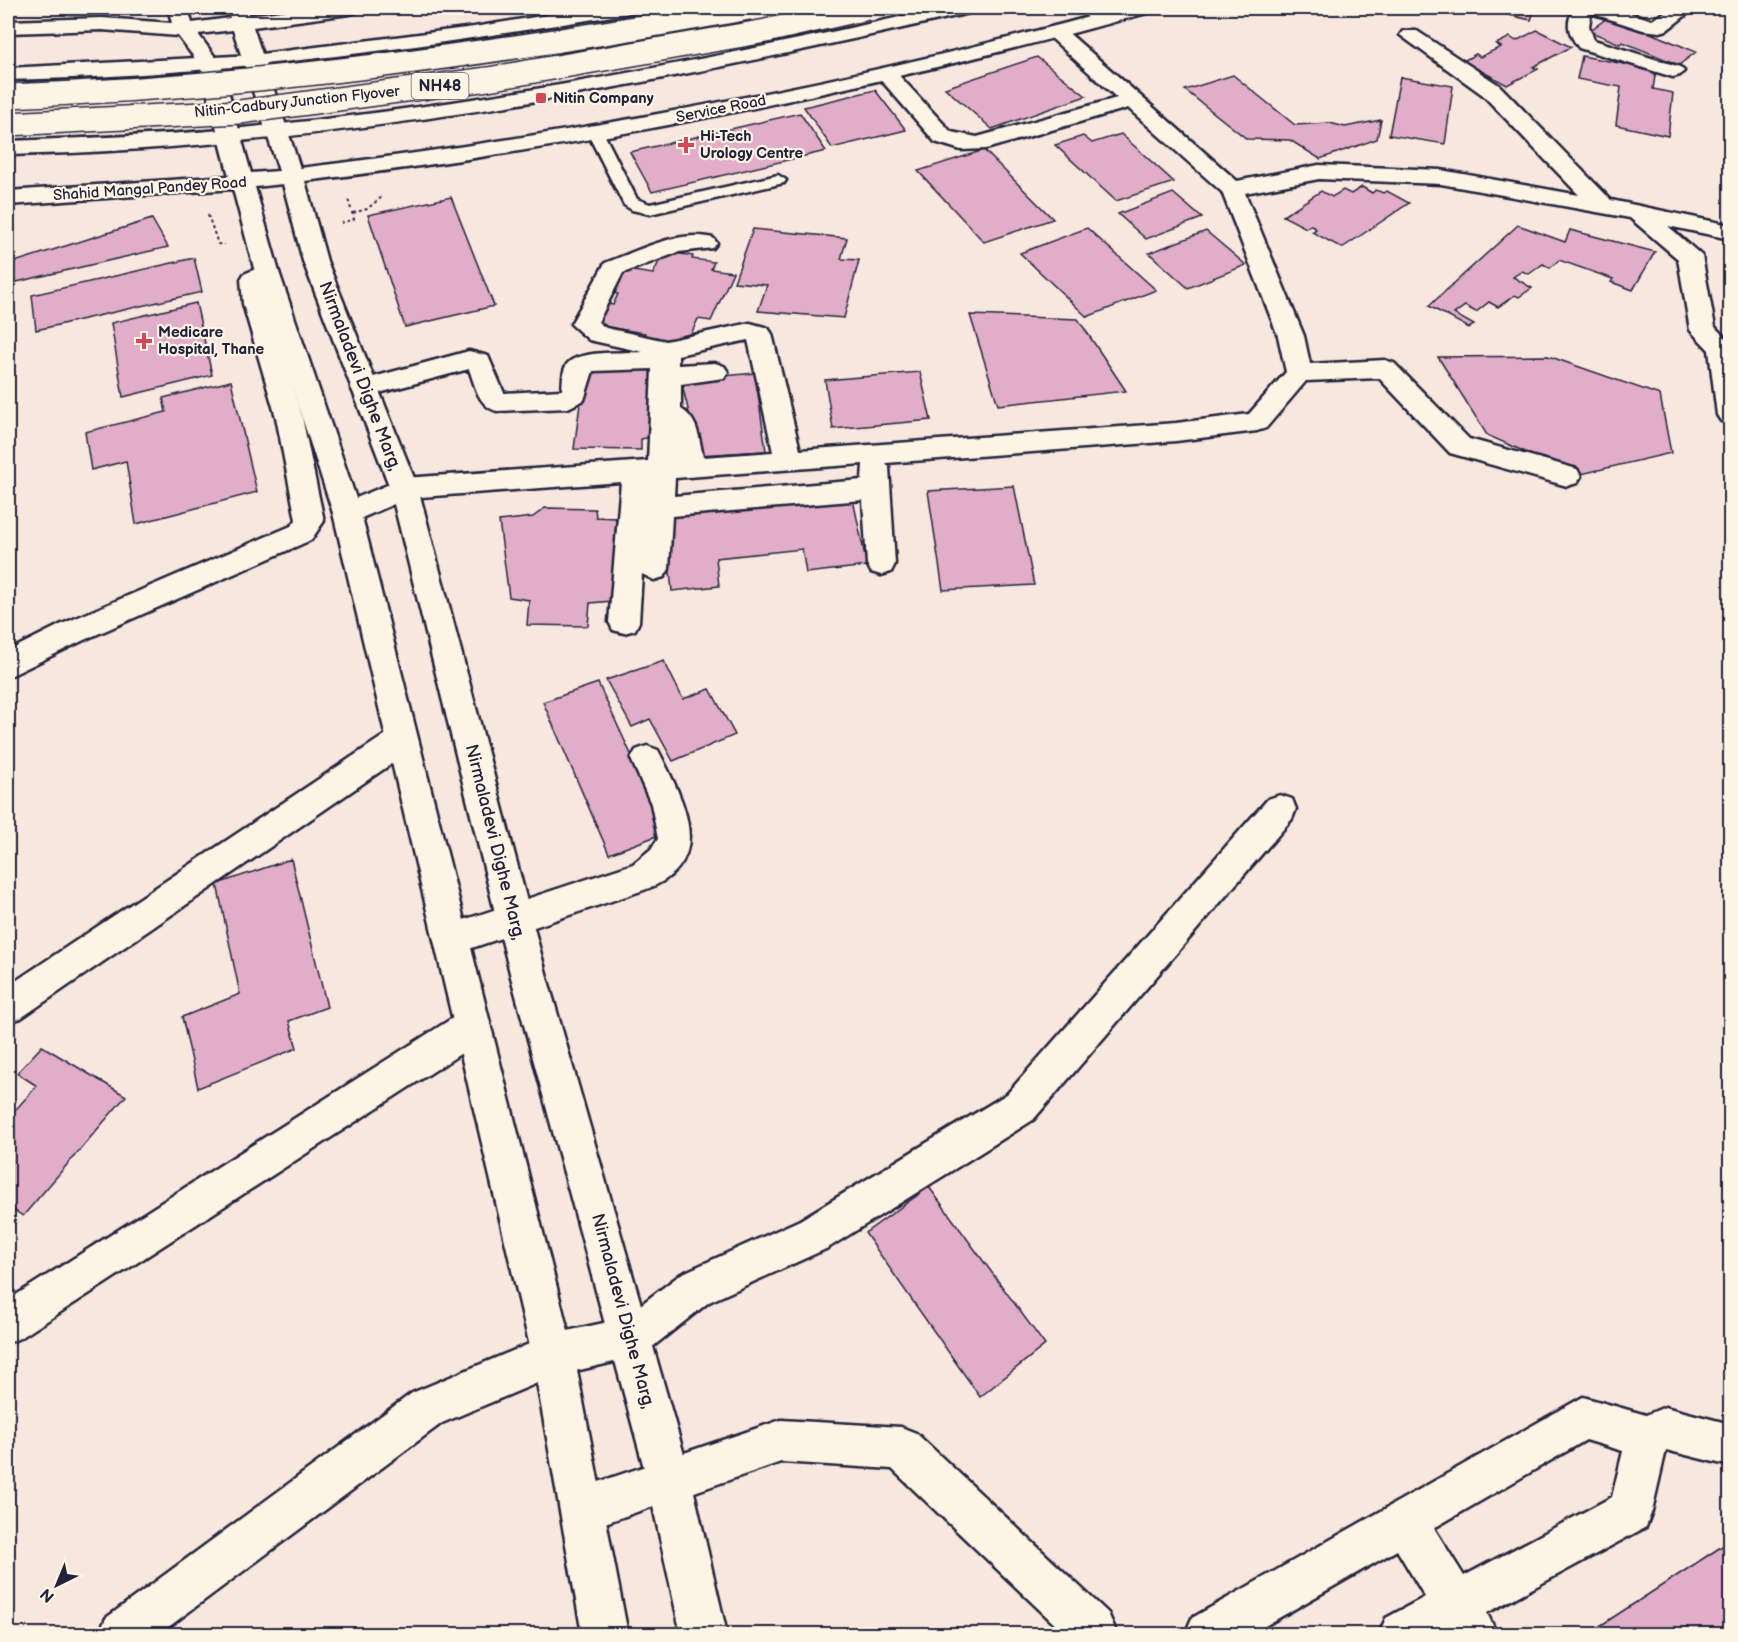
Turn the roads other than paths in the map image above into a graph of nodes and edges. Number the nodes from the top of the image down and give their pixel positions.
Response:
1 (178, 8) edge
2 (349, 8) edge
3 (625, 8) edge
4 (749, 8) edge
5 (867, 8) edge
6 (965, 8) edge
7 (1143, 8) edge
8 (1585, 8) edge
9 (1595, 8) edge
10 (1685, 8) edge
11 (1096, 13) edge
12 (239, 15) edge
13 (8, 27) edge
14 (184, 30) junction
15 (1056, 32) junction
16 (1410, 35) dead end
17 (253, 61) junction
18 (210, 64) junction
19 (99, 70) junction
20 (1673, 71) dead end
21 (8, 74) edge
22 (887, 74) junction
23 (8, 96) edge
24 (1132, 100) junction
25 (8, 124) edge
26 (275, 131) junction
27 (595, 132) junction
28 (229, 136) junction
29 (60, 146) junction
30 (8, 148) edge
31 (292, 176) junction
32 (778, 180) dead end
33 (242, 183) junction
34 (1232, 189) junction
35 (8, 198) edge
36 (1604, 207) junction
37 (1636, 212) junction
38 (1731, 232) edge
39 (705, 243) dead end
40 (267, 272) junction
41 (666, 367) junction
42 (715, 372) dead end
43 (1299, 373) junction
44 (364, 388) junction
45 (1731, 415) edge
46 (874, 454) junction
47 (789, 461) junction
48 (692, 468) junction
49 (649, 472) junction
50 (1567, 476) dead end
51 (404, 488) junction
52 (876, 489) junction
53 (659, 507) junction
54 (347, 513) junction
55 (881, 564) dead end
56 (654, 568) dead end
57 (624, 622) dead end
58 (8, 664) edge
59 (402, 740) junction
60 (647, 759) dead end
61 (1280, 809) dead end
62 (514, 920) junction
63 (451, 939) junction
64 (8, 1006) edge
65 (472, 1026) junction
66 (8, 1323) edge
67 (631, 1337) junction
68 (553, 1355) junction
69 (1648, 1437) junction
70 (1731, 1445) edge
71 (669, 1479) junction
72 (582, 1509) junction
73 (1404, 1521) junction
74 (1464, 1620) edge
75 (1092, 1629) dead end
76 (1412, 1632) edge
77 (122, 1635) edge
78 (605, 1635) edge
79 (704, 1635) edge
80 (1208, 1635) edge

1 - 14 main road
2 - 12 main road
3 - 17 main road
4 - 23 main road, Nitin-Cadbury Junction Flyover / NH48, bridge
5 - 25 main road, Nitin-Cadbury Junction Flyover / NH48, bridge
6 - 26 main road
7 - 11 main road, Service Road
8 - 20 main road
9 - 10 main road
11 - 15 main road, Service Road
12 - 14 main road
12 - 17 main road, Nirmaladevi Dighe Marg,
13 - 14 main road
14 - 18 main road
15 - 22 main road, Service Road
15 - 24 main road
16 - 36 main road
17 - 18 main road
17 - 26 main road, Nirmaladevi Dighe Marg,
18 - 19 main road
18 - 28 main road
19 - 21 main road
19 - 29 main road
22 - 24 main road
22 - 27 main road, Service Road
24 - 34 main road
26 - 28 main road
26 - 31 main road, Nirmaladevi Dighe Marg,
27 - 31 main road, Service Road
27 - 32 lane
28 - 29 main road
28 - 33 main road
29 - 30 main road
31 - 33 main road, Shahid Mangal Pandey Road
31 - 44 main road, Nirmaladevi Dighe Marg,
33 - 35 main road, Shahid Mangal Pandey Road
33 - 40 main road
34 - 36 main road
34 - 43 main road
36 - 37 main road
37 - 38 main road
37 - 45 main road
39 - 41 main road
40 - 54 main road
40 - 58 main road
41 - 42 main road
41 - 44 main road
41 - 47 main road
41 - 48 main road
41 - 49 main road
43 - 46 main road
43 - 50 main road
44 - 51 main road, Nirmaladevi Dighe Marg,
46 - 47 main road
46 - 52 main road
47 - 48 main road
48 - 49 main road
49 - 51 main road
49 - 53 main road
49 - 57 main road
51 - 54 main road
51 - 62 main road, Nirmaladevi Dighe Marg,
52 - 53 main road
52 - 55 main road
53 - 56 main road
54 - 59 main road
59 - 63 main road
59 - 64 main road
60 - 62 main road
61 - 67 main road
62 - 63 main road
62 - 67 main road, Nirmaladevi Dighe Marg,
63 - 65 main road
65 - 66 main road
65 - 68 main road
67 - 68 main road
67 - 71 main road, Nirmaladevi Dighe Marg,
68 - 72 main road
68 - 77 main road
69 - 70 main road
69 - 73 main road
69 - 74 main road
71 - 72 main road
71 - 75 main road
71 - 79 main road, Nirmaladevi Dighe Marg,
72 - 78 main road
73 - 74 main road
73 - 80 main road
74 - 76 main road

